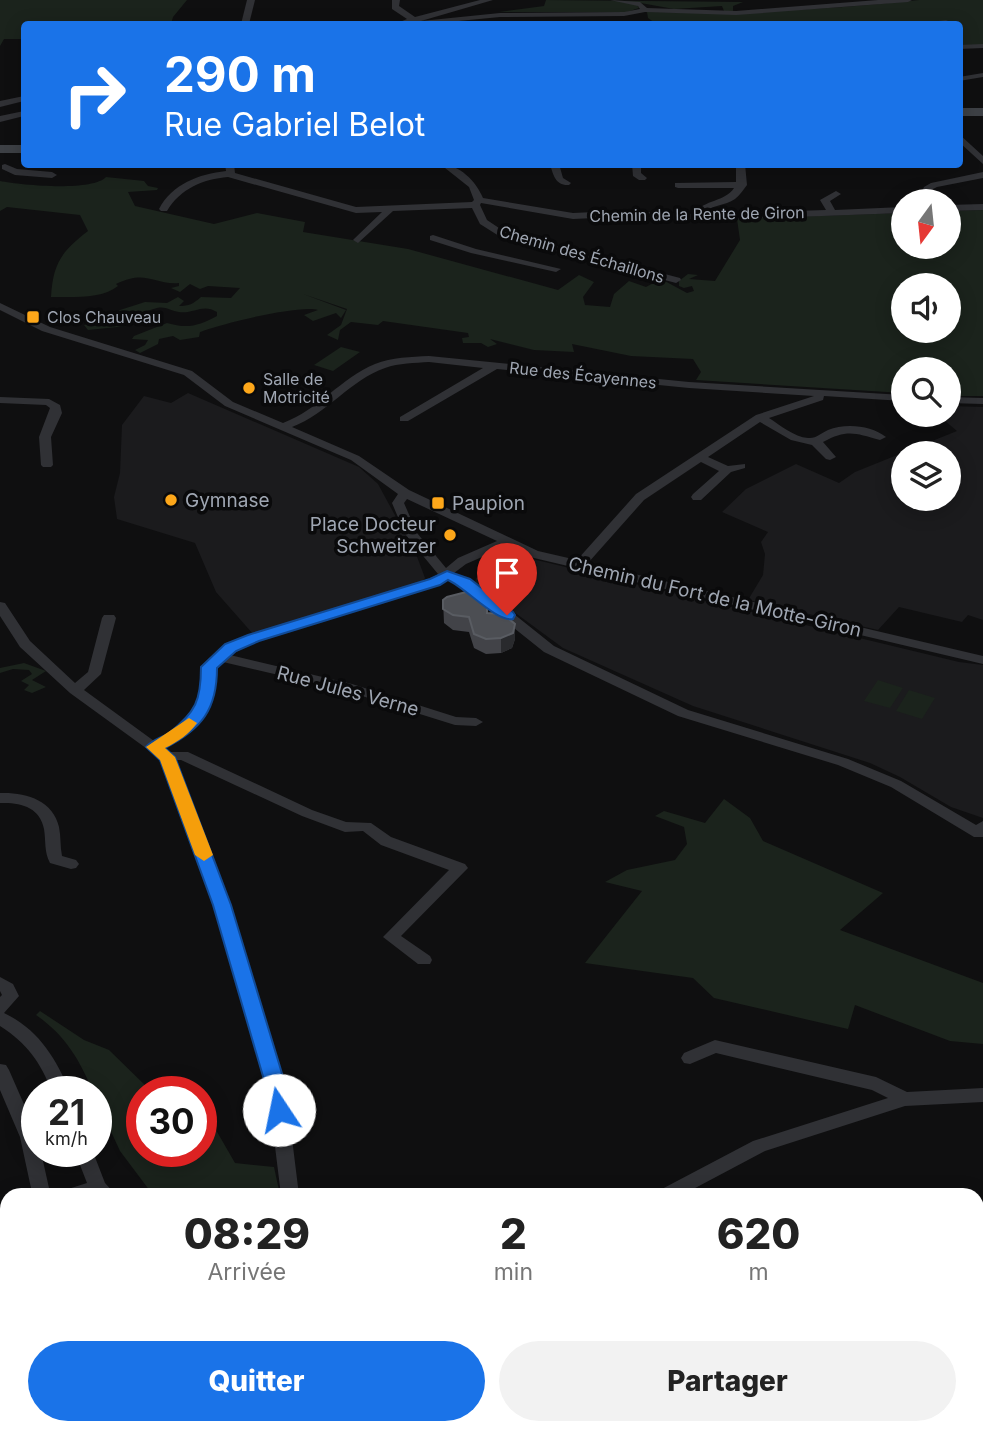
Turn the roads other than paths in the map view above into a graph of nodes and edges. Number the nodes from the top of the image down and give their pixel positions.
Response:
1 (251, 0) edge
2 (396, 0) edge
3 (489, 0) edge
4 (614, 0) edge
5 (908, 0) edge
6 (645, 10) junction
7 (246, 21) edge
8 (410, 21) edge
9 (415, 21) edge
10 (422, 21) edge
11 (983, 46) edge
12 (963, 47) edge
13 (983, 75) edge
14 (963, 78) edge
15 (21, 100) edge
16 (0, 104) edge
17 (963, 112) edge
18 (983, 112) edge
19 (21, 114) edge
20 (0, 118) edge
21 (963, 140) edge
22 (0, 149) edge
23 (21, 149) edge
24 (21, 150) edge
25 (972, 150) junction
26 (963, 151) edge
27 (983, 161) edge
28 (2, 167) edge
29 (449, 168) edge
30 (555, 168) edge
31 (637, 168) edge
32 (740, 168) edge
33 (229, 169) edge
34 (52, 175) dead end
35 (983, 175) edge
36 (642, 178) dead end
37 (566, 183) dead end
38 (678, 185) dead end
39 (742, 185) junction
40 (927, 189) edge
41 (836, 194) dead end
42 (477, 203) junction
43 (983, 207) edge
44 (961, 208) edge
45 (164, 209) dead end
46 (389, 210) junction
47 (891, 210) edge
48 (832, 212) junction
49 (695, 218) junction
50 (502, 234) junction
51 (433, 238) dead end
52 (358, 240) dead end
53 (502, 256) junction
54 (556, 269) dead end
55 (676, 280) dead end
56 (0, 306) edge
57 (494, 366) junction
58 (831, 394) junction
59 (891, 397) edge
60 (0, 400) edge
61 (961, 400) edge
62 (983, 401) edge
63 (760, 417) junction
64 (404, 419) dead end
65 (282, 427) junction
66 (880, 437) dead end
67 (816, 442) junction
68 (700, 457) junction
69 (830, 457) dead end
70 (47, 465) dead end
71 (741, 466) dead end
72 (727, 470) junction
73 (405, 494) junction
74 (697, 497) dead end
75 (505, 542) junction
76 (580, 564) junction
77 (447, 575) junction
78 (0, 606) edge
79 (109, 618) dead end
80 (220, 657) junction
81 (983, 660) edge
82 (75, 690) junction
83 (476, 722) dead end
84 (154, 747) junction
85 (167, 757) junction
86 (0, 798) edge
87 (983, 825) edge
88 (71, 864) dead end
89 (424, 960) dead end
90 (0, 983) edge
91 (0, 1008) edge
92 (0, 1018) edge
93 (690, 1058) dead end
94 (0, 1070) edge
95 (55, 1076) edge
96 (983, 1095) edge
97 (905, 1099) junction
98 (91, 1167) edge
99 (40, 1188) dead end
100 (101, 1188) edge
101 (289, 1188) edge
102 (679, 1188) edge

1 - 7 street
2 - 8 street
3 - 9 street
4 - 6 street
5 - 6 street
6 - 10 street
11 - 12 street
13 - 14 street
15 - 16 street
17 - 18 main road
19 - 20 street
21 - 25 street
22 - 23 main road
24 - 28 street
25 - 26 street
25 - 27 street
28 - 34 street
29 - 42 street, Chemin des Échaillons
30 - 37 street
31 - 36 street
32 - 39 street
33 - 45 street
33 - 46 street, Chemin de la Rente de Giron
35 - 40 street
38 - 39 street
39 - 49 street
41 - 48 street, Chemin de la Rente de Giron
42 - 46 street, Chemin de la Rente de Giron
42 - 49 street, Chemin de la Rente de Giron
42 - 50 street, Chemin des Échaillons
43 - 44 street
46 - 52 street
47 - 48 street, Chemin de la Rente de Giron
48 - 49 street, Chemin de la Rente de Giron
50 - 53 street
50 - 55 street, Chemin des Échaillons
51 - 53 street
53 - 54 street
56 - 65 street, Chemin du Fort de la Motte-Giron
57 - 58 street, Rue des Écayennes
57 - 64 street
57 - 65 street, Rue des Écayennes
58 - 59 street, Rue des Écayennes
58 - 63 street
60 - 70 street
61 - 62 street
63 - 67 street
63 - 68 street
65 - 73 street, Chemin du Fort de la Motte-Giron
66 - 67 street
67 - 69 street
68 - 72 street
68 - 76 street
71 - 72 street
72 - 74 street
73 - 75 street, Chemin du Fort de la Motte-Giron
73 - 77 street
75 - 76 street, Chemin du Fort de la Motte-Giron
75 - 77 street
76 - 81 street, Chemin du Fort de la Motte-Giron
77 - 80 street
77 - 87 street
78 - 82 street
79 - 82 street
80 - 83 street, Rue Jules Verne
80 - 84 street
82 - 84 street
84 - 85 street
85 - 89 street
85 - 101 street
86 - 88 street
90 - 91 street
92 - 95 street
93 - 97 street
94 - 99 street
96 - 97 street
97 - 102 street
98 - 100 street

